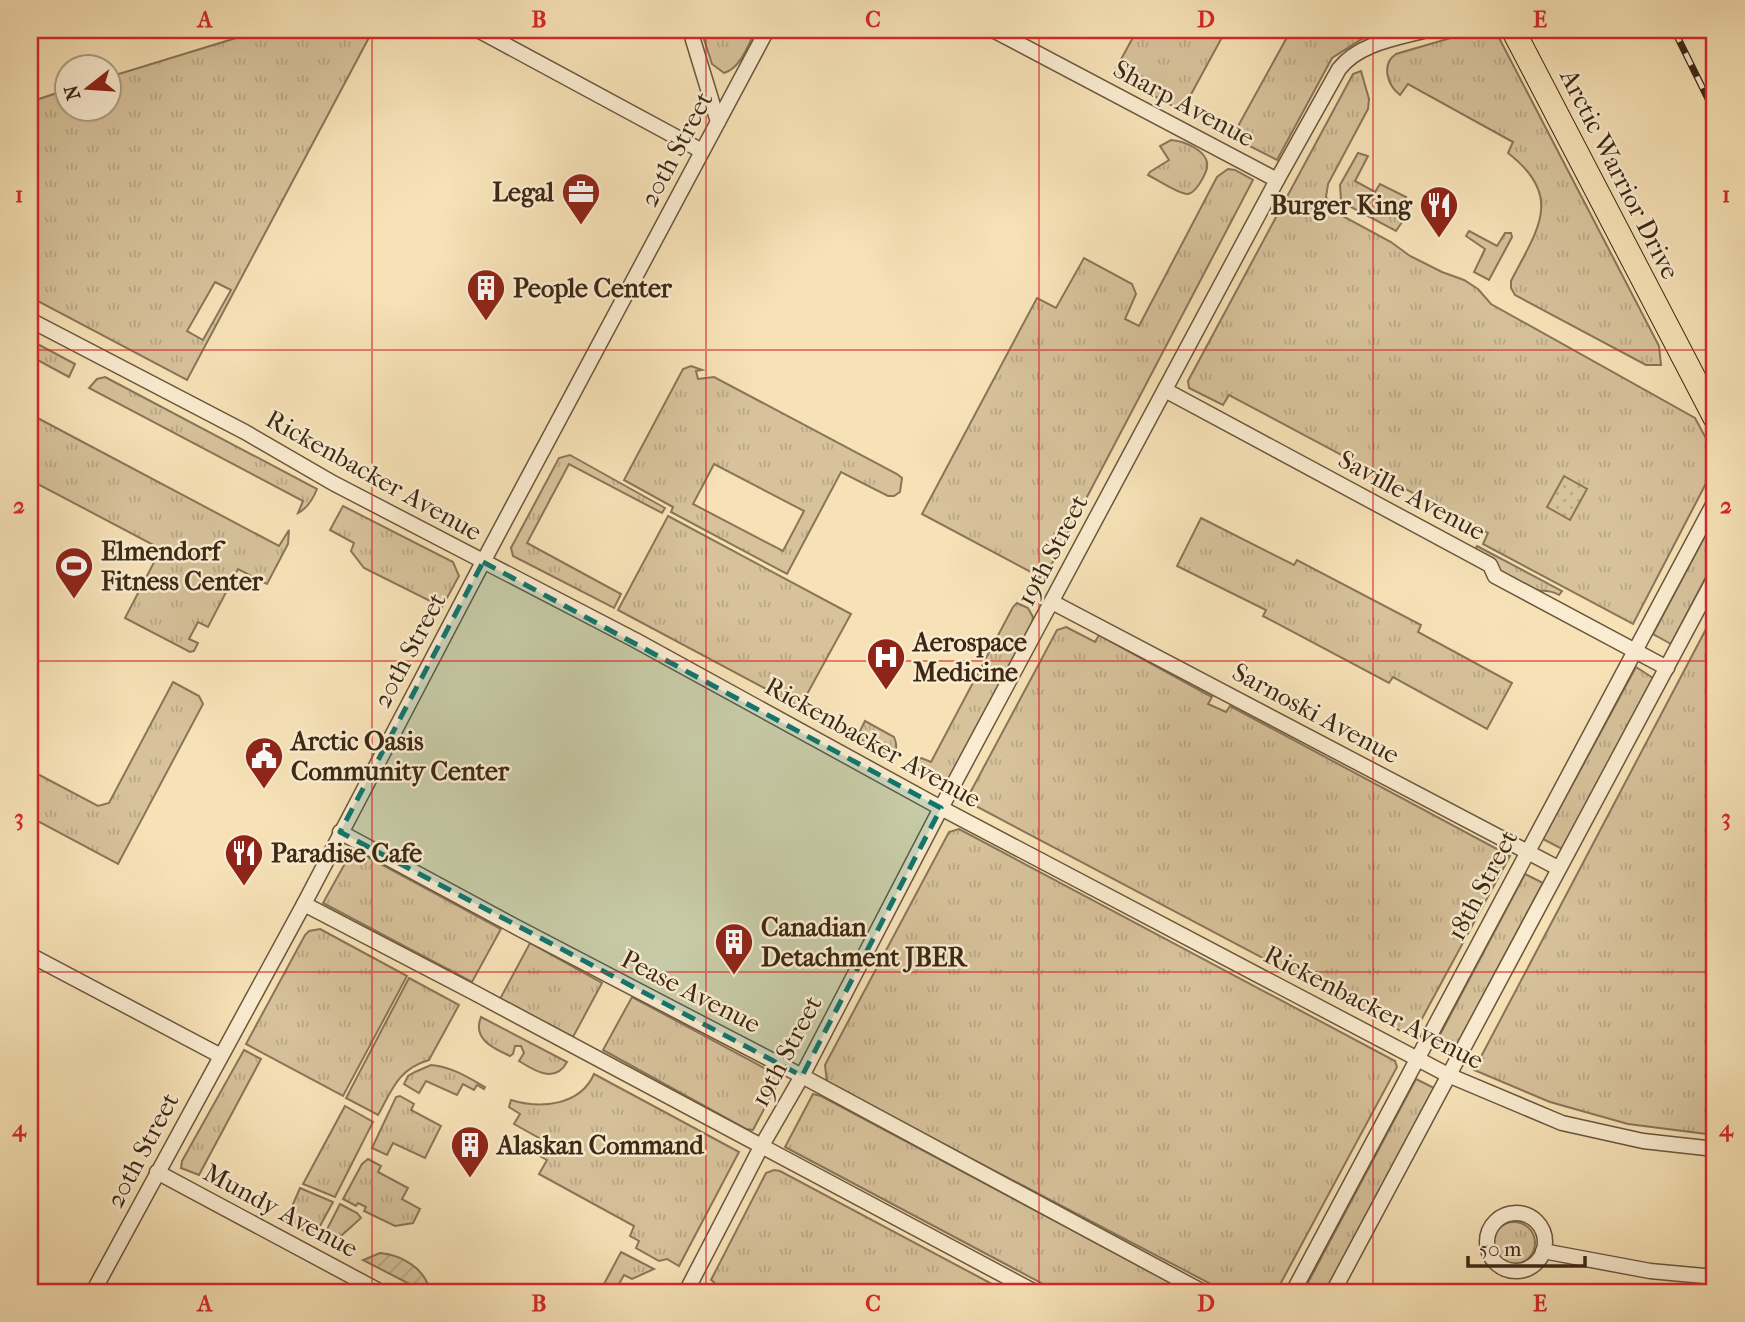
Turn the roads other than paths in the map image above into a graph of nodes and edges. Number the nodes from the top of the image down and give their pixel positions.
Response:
1 (478, 30) edge
2 (690, 30) edge
3 (767, 30) edge
4 (993, 30) edge
5 (1427, 30) edge
6 (1513, 30) edge
7 (718, 122) junction
8 (702, 151) junction
9 (1277, 180) junction
10 (30, 320) edge
11 (1165, 390) junction
12 (1715, 418) edge
13 (1715, 501) edge
14 (482, 562) junction
15 (1715, 577) edge
16 (1052, 602) junction
17 (1636, 651) junction
18 (1667, 668) junction
19 (941, 808) junction
20 (340, 832) junction
21 (1527, 851) junction
22 (1558, 867) junction
23 (304, 904) junction
24 (30, 955) edge
25 (221, 1056) junction
26 (1418, 1059) junction
27 (1448, 1075) junction
28 (802, 1076) junction
29 (761, 1147) junction
30 (1715, 1149) edge
31 (158, 1172) junction
32 (1543, 1251) junction
33 (1715, 1277) edge
34 (93, 1292) edge
35 (382, 1292) edge
36 (686, 1292) edge
37 (1035, 1292) edge
38 (1203, 1292) edge
39 (1293, 1292) edge
40 (1333, 1292) edge

1 - 8 street
2 - 7 street
3 - 7 street, 20th Street
4 - 9 street, Sharp Avenue
5 - 9 street, 19th Street
6 - 12 main road, Arctic Warrior Drive
7 - 8 street, 20th Street
8 - 14 street, 20th Street
9 - 11 street, 19th Street
10 - 14 street, Rickenbacker Avenue
11 - 16 street, 19th Street
11 - 17 street, Saville Avenue
13 - 17 street, 18th Street
14 - 19 street, Rickenbacker Avenue
14 - 20 street, 20th Street
15 - 18 street
16 - 19 street, 19th Street
16 - 21 street, Sarnoski Avenue
17 - 18 street, Saville Avenue
17 - 21 street, 18th Street
18 - 22 street
19 - 26 street, Rickenbacker Avenue
19 - 28 street, 19th Street
20 - 23 street, 20th Street
20 - 28 street, Pease Avenue
21 - 22 street, Sarnoski Avenue
21 - 26 street, 18th Street
22 - 27 street
23 - 25 street, 20th Street
23 - 29 street
24 - 25 street
25 - 31 street, 20th Street
26 - 27 street, Rickenbacker Avenue
26 - 39 street, 18th Street
27 - 30 street, Rickenbacker Avenue
27 - 40 street
28 - 29 street, 19th Street
28 - 38 street, Pease Avenue
29 - 36 street, 19th Street
29 - 37 street
31 - 34 street, 20th Street
31 - 35 street, Mundy Avenue
32 - 32 street
32 - 33 street

